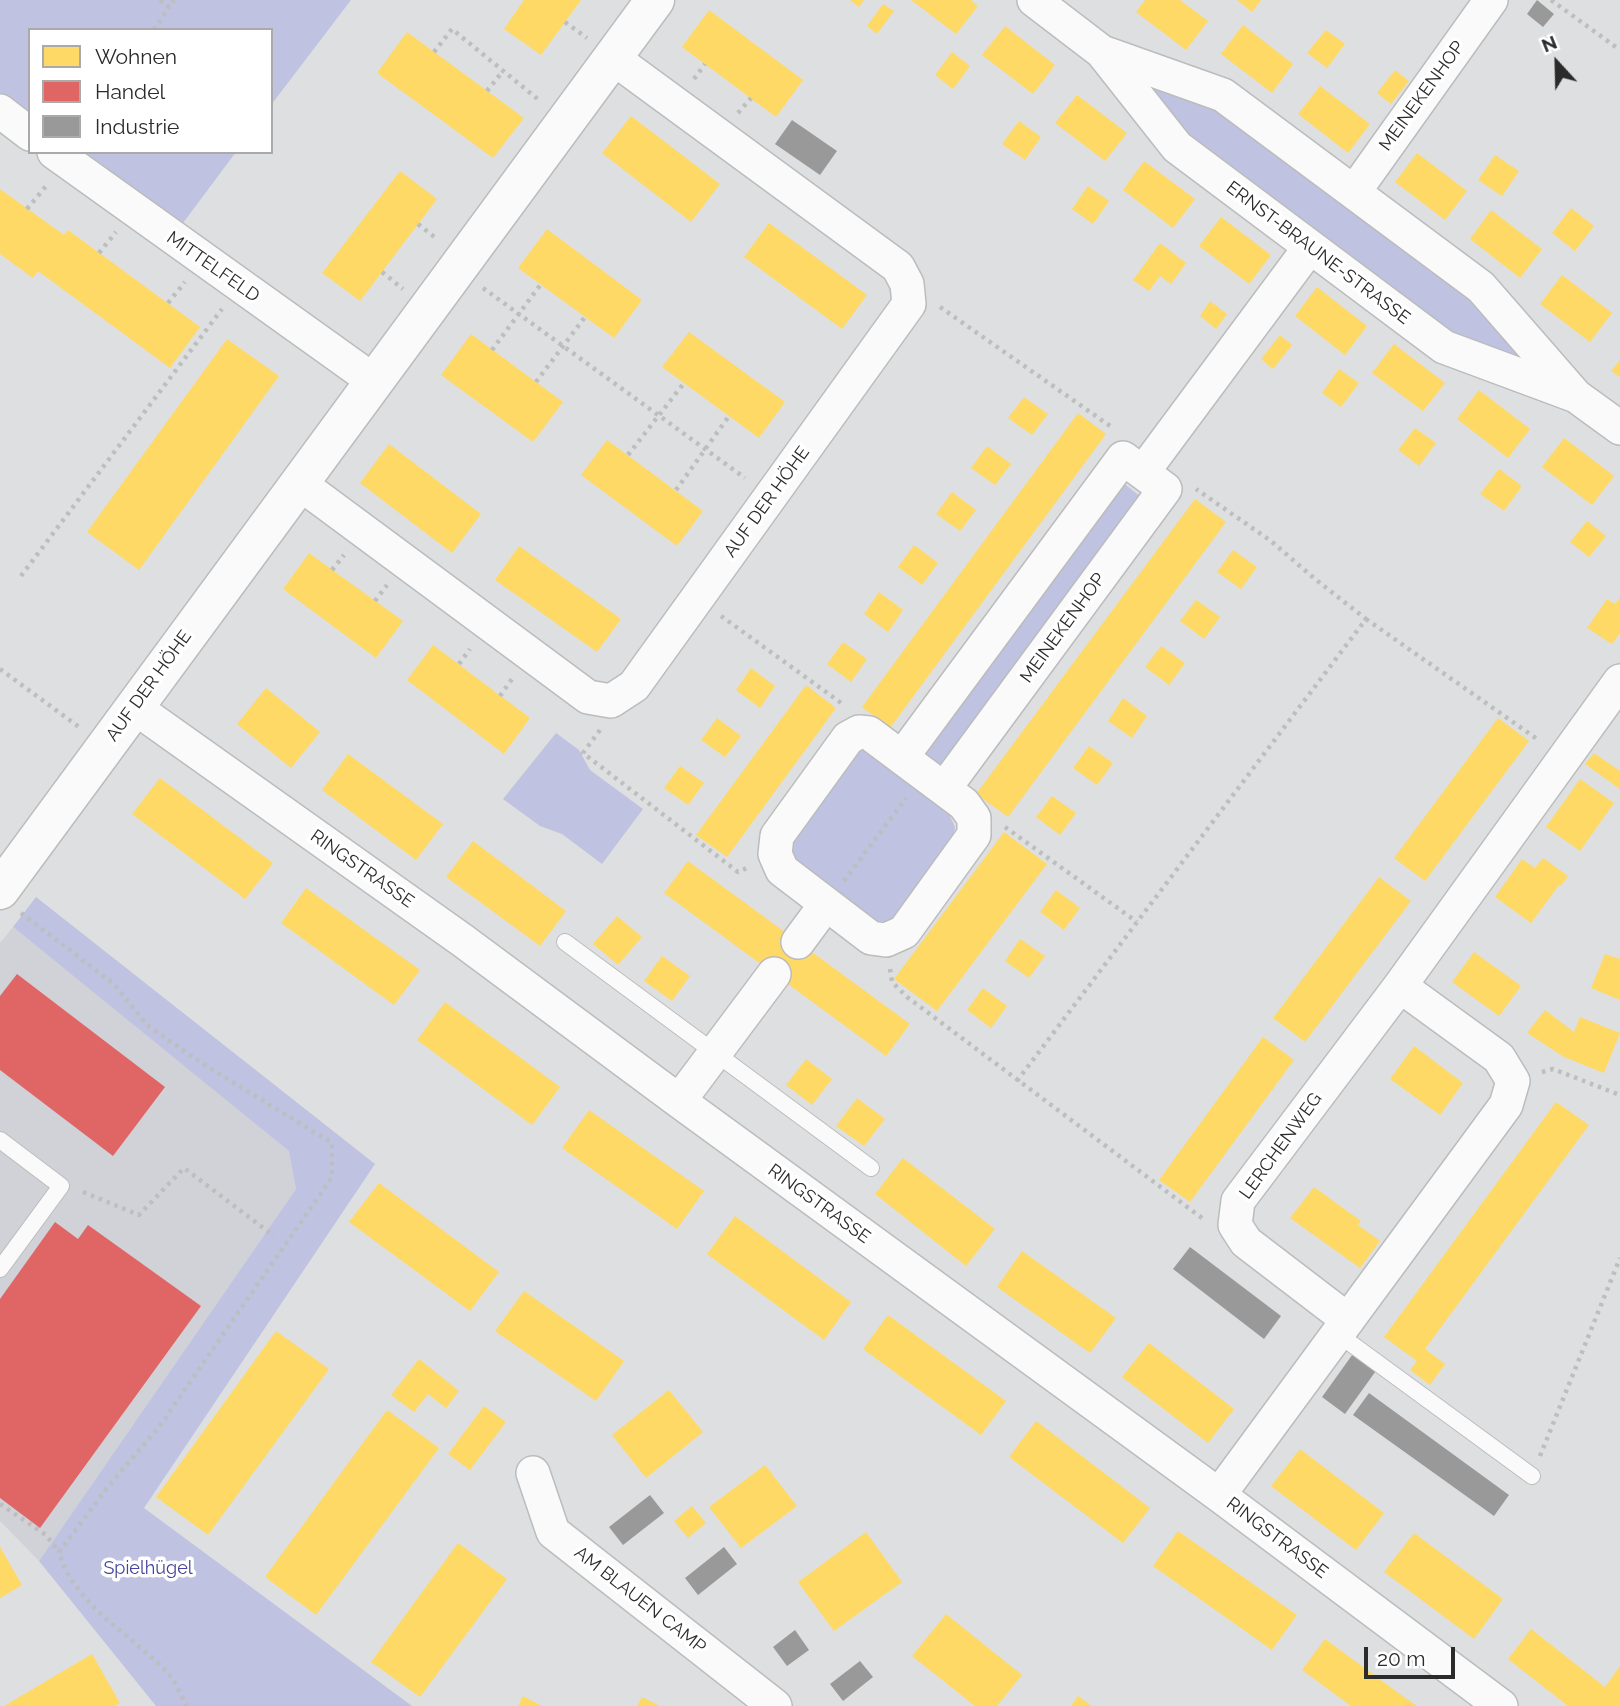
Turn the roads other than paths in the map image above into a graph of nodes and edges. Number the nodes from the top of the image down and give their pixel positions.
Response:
1 (655, 0) edge
2 (1034, 0) edge
3 (1491, 0) edge
4 (1102, 52) junction
5 (613, 58) junction
6 (0, 111) edge
7 (28, 132) edge
8 (57, 154) edge
9 (1354, 192) junction
10 (1310, 247) junction
11 (374, 381) junction
12 (1576, 396) junction
13 (1620, 428) edge
14 (1144, 473) junction
15 (299, 483) junction
16 (1620, 681) edge
17 (134, 707) junction
18 (923, 773) junction
19 (10, 901) edge
20 (826, 904) junction
21 (565, 942) dead end
22 (798, 942) dead end
23 (774, 974) dead end
24 (1401, 986) junction
25 (715, 1052) junction
26 (679, 1101) junction
27 (0, 1140) edge
28 (871, 1168) dead end
29 (0, 1269) edge
30 (1343, 1327) junction
31 (533, 1473) dead end
32 (1532, 1476) road end
33 (1219, 1495) junction
34 (775, 1706) edge
35 (1501, 1706) edge

1 - 5 street, AUF DER HÖHE
2 - 4 street, ERNST-BRAUNE-STRASSE
3 - 9 street, MEINEKENHOP
4 - 9 street, ERNST-BRAUNE-STRASSE
4 - 10 street, ERNST-BRAUNE-STRASSE
5 - 11 street, AUF DER HÖHE
5 - 15 street, AUF DER HÖHE
6 - 7 street
8 - 11 street, MITTELFELD
9 - 12 street, ERNST-BRAUNE-STRASSE
10 - 12 street, ERNST-BRAUNE-STRASSE
10 - 14 street, MEINEKENHOP
11 - 15 street, AUF DER HÖHE
12 - 13 street, ERNST-BRAUNE-STRASSE
14 - 18 street, MEINEKENHOP
14 - 18 street, MEINEKENHOP
15 - 17 street, AUF DER HÖHE
16 - 24 street, LERCHENWEG
17 - 19 street, AUF DER HÖHE
17 - 26 street, RINGSTRASSE
18 - 20 street
18 - 20 street
20 - 22 street
21 - 25 lane
23 - 25 street
24 - 30 street, LERCHENWEG
24 - 30 street
25 - 26 street
25 - 28 lane
26 - 33 street, RINGSTRASSE
27 - 29 lane
30 - 32 lane
30 - 33 street
31 - 34 street, AM BLAUEN CAMP
33 - 35 street, RINGSTRASSE

